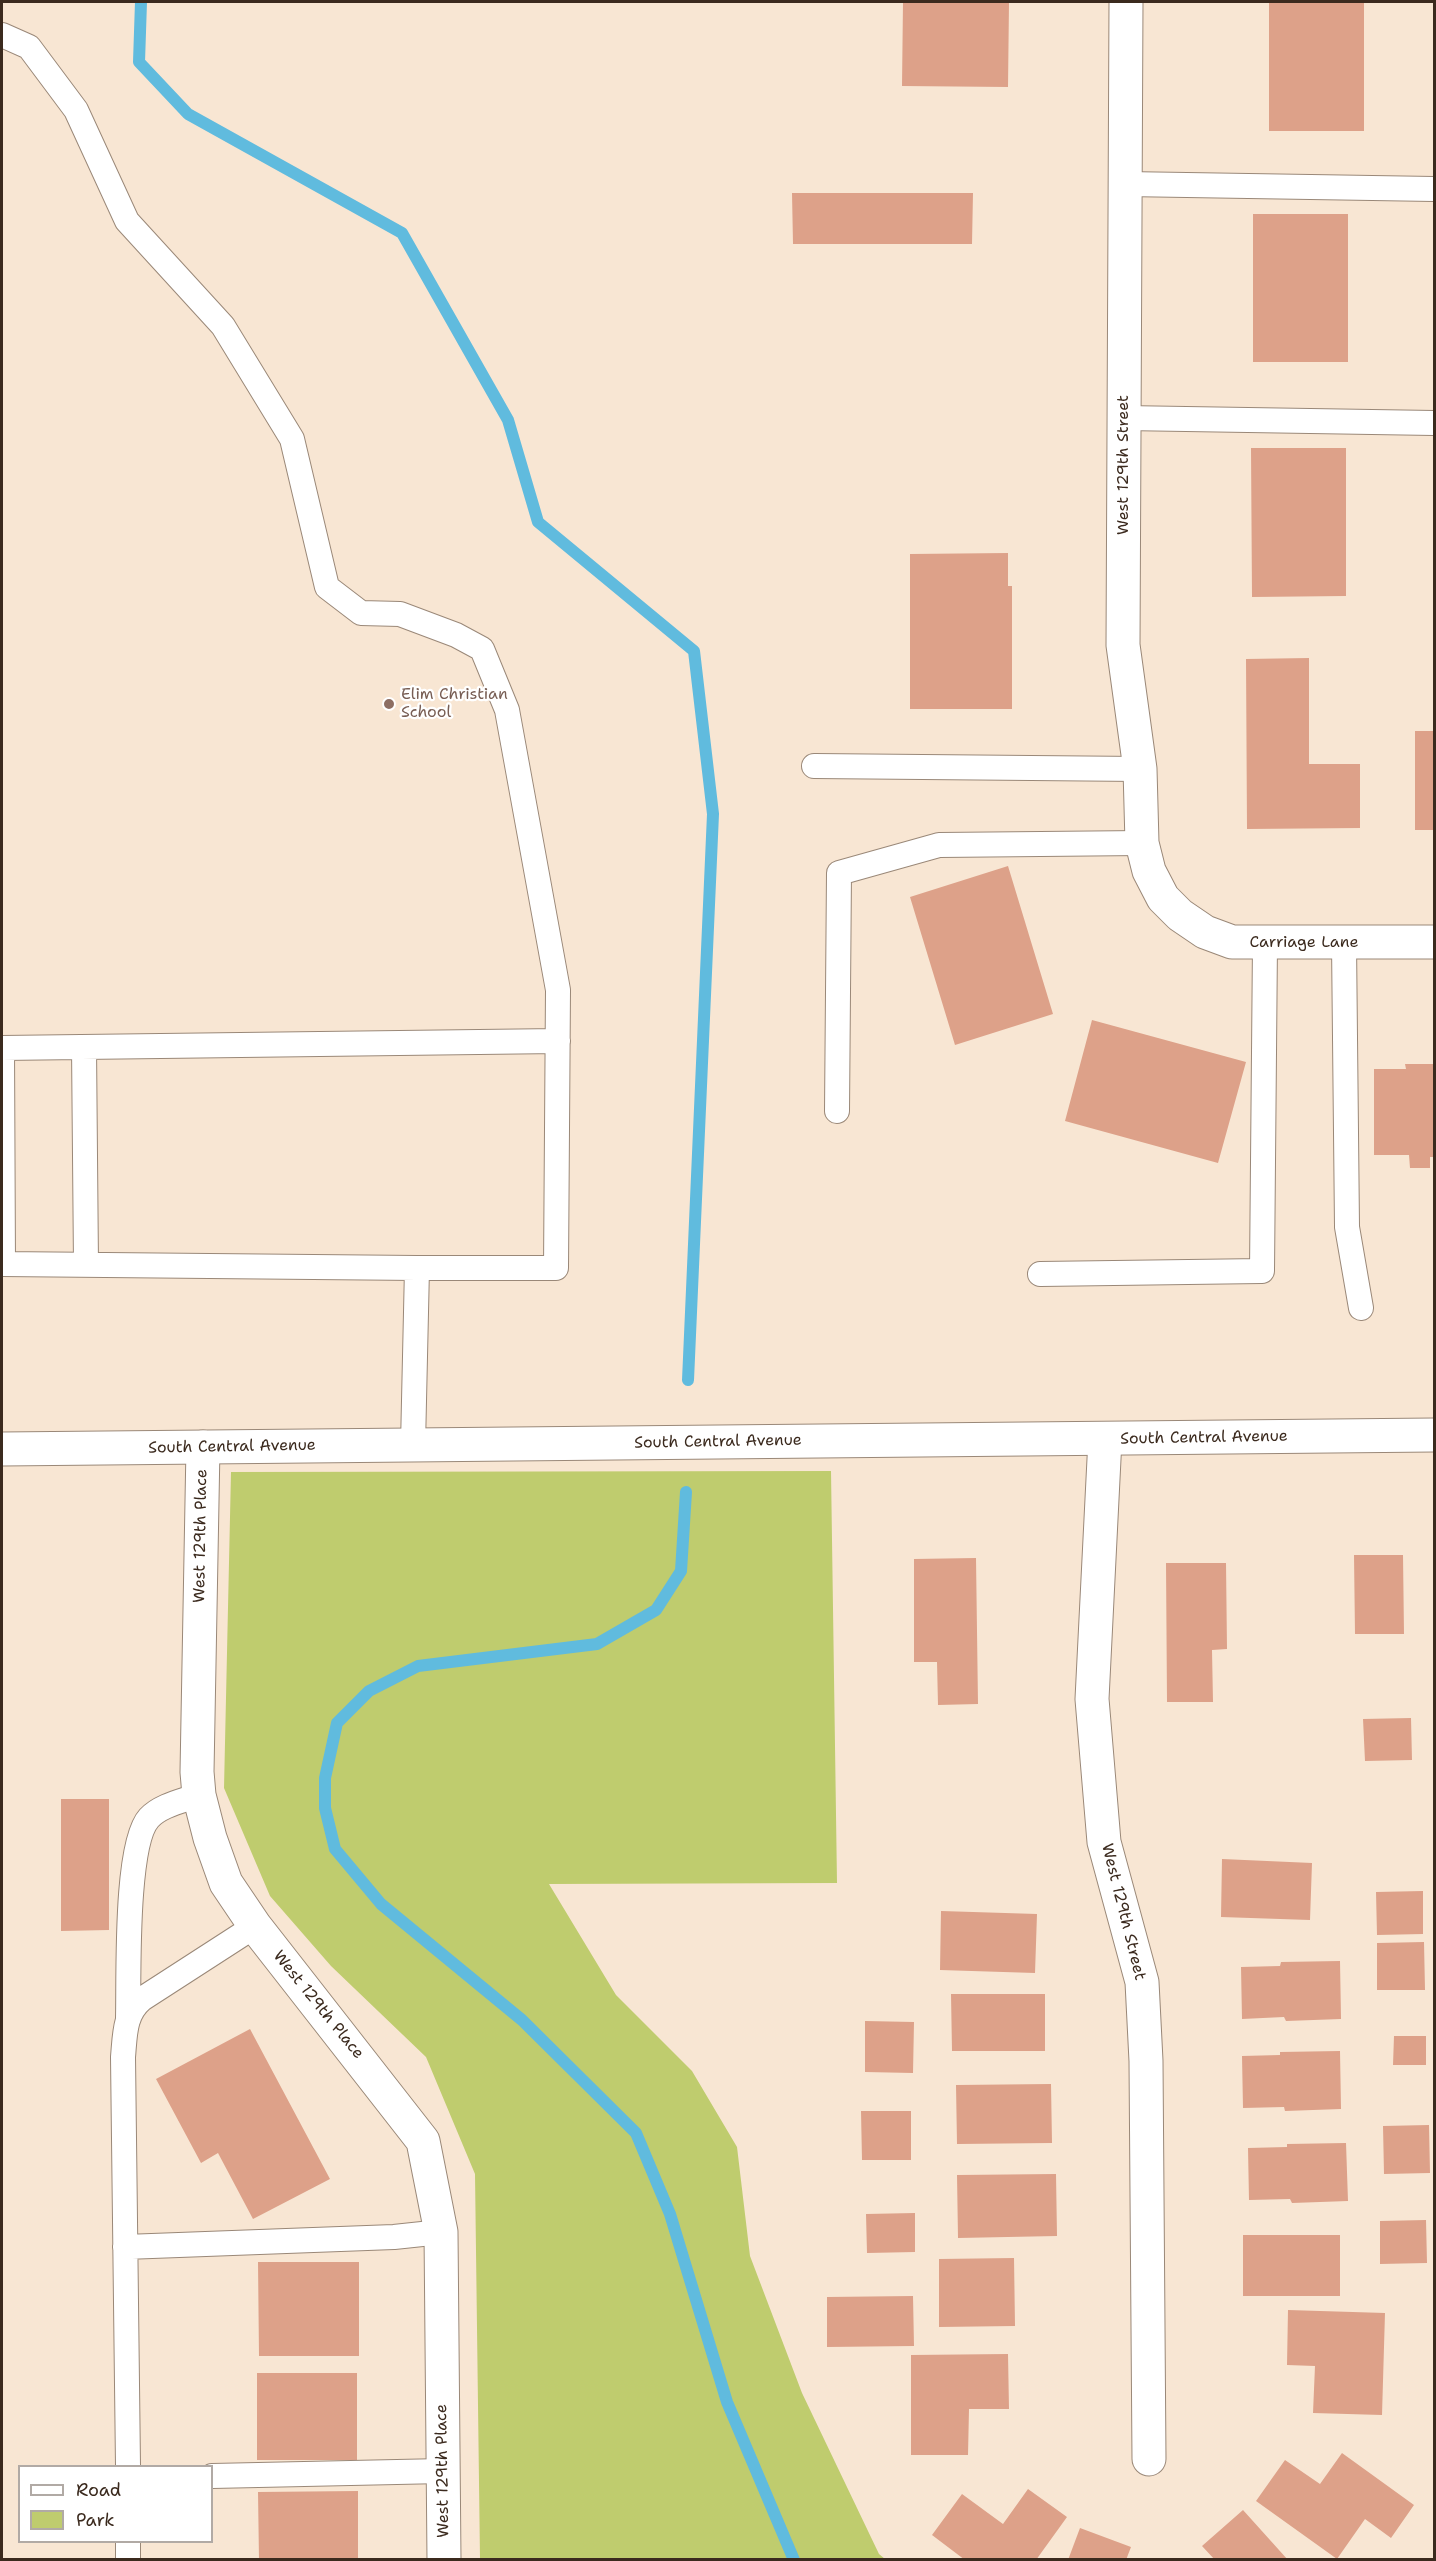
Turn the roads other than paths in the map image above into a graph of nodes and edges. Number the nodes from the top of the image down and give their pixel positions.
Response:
1 (1126, 2) edge
2 (2, 35) edge
3 (1125, 184) junction
4 (1434, 189) edge
5 (1124, 418) junction
6 (1434, 423) edge
7 (814, 766) dead end
8 (1140, 769) junction
9 (1142, 843) junction
10 (1180, 915) joint
11 (1434, 942) edge
12 (1265, 943) junction
13 (1344, 943) junction
14 (558, 1041) junction
15 (84, 1047) junction
16 (2, 1048) edge
17 (837, 1111) dead end
18 (2, 1264) edge
19 (86, 1265) junction
20 (417, 1268) junction
21 (1040, 1274) dead end
22 (1361, 1308) dead end
23 (1434, 1435) edge
24 (1105, 1439) junction
25 (413, 1445) junction
26 (203, 1447) junction
27 (2, 1449) edge
28 (199, 1795) junction
29 (255, 1926) junction
30 (128, 2018) junction
31 (441, 2232) junction
32 (125, 2247) junction
33 (1149, 2459) dead end
34 (128, 2465) edge
35 (443, 2471) junction
36 (213, 2476) edge
37 (128, 2543) edge
38 (129, 2559) edge
39 (444, 2559) edge

1 - 3 street, West 129th Street
2 - 14 lane
3 - 4 lane
3 - 5 street, West 129th Street
5 - 6 lane
5 - 8 street, West 129th Street
7 - 8 lane
8 - 9 street, West 129th Street
9 - 10 street, West 129th Street
9 - 17 lane
10 - 12 street, Carriage Lane
11 - 13 street, Carriage Lane
12 - 13 street, Carriage Lane
12 - 21 lane
13 - 22 lane
14 - 15 lane
14 - 20 lane
15 - 16 lane
15 - 19 lane
16 - 18 lane
18 - 19 lane
19 - 20 lane
20 - 25 lane
23 - 24 street, South Central Avenue
24 - 25 street, South Central Avenue
24 - 33 street, West 129th Street
25 - 26 street, South Central Avenue
26 - 27 street, South Central Avenue
26 - 28 street, West 129th Place
28 - 29 street, West 129th Place
28 - 30 lane
29 - 30 lane
29 - 31 street, West 129th Place
30 - 32 lane
31 - 32 lane
31 - 35 street, West 129th Place
32 - 34 lane
35 - 36 lane
35 - 39 street, West 129th Place
37 - 38 lane

